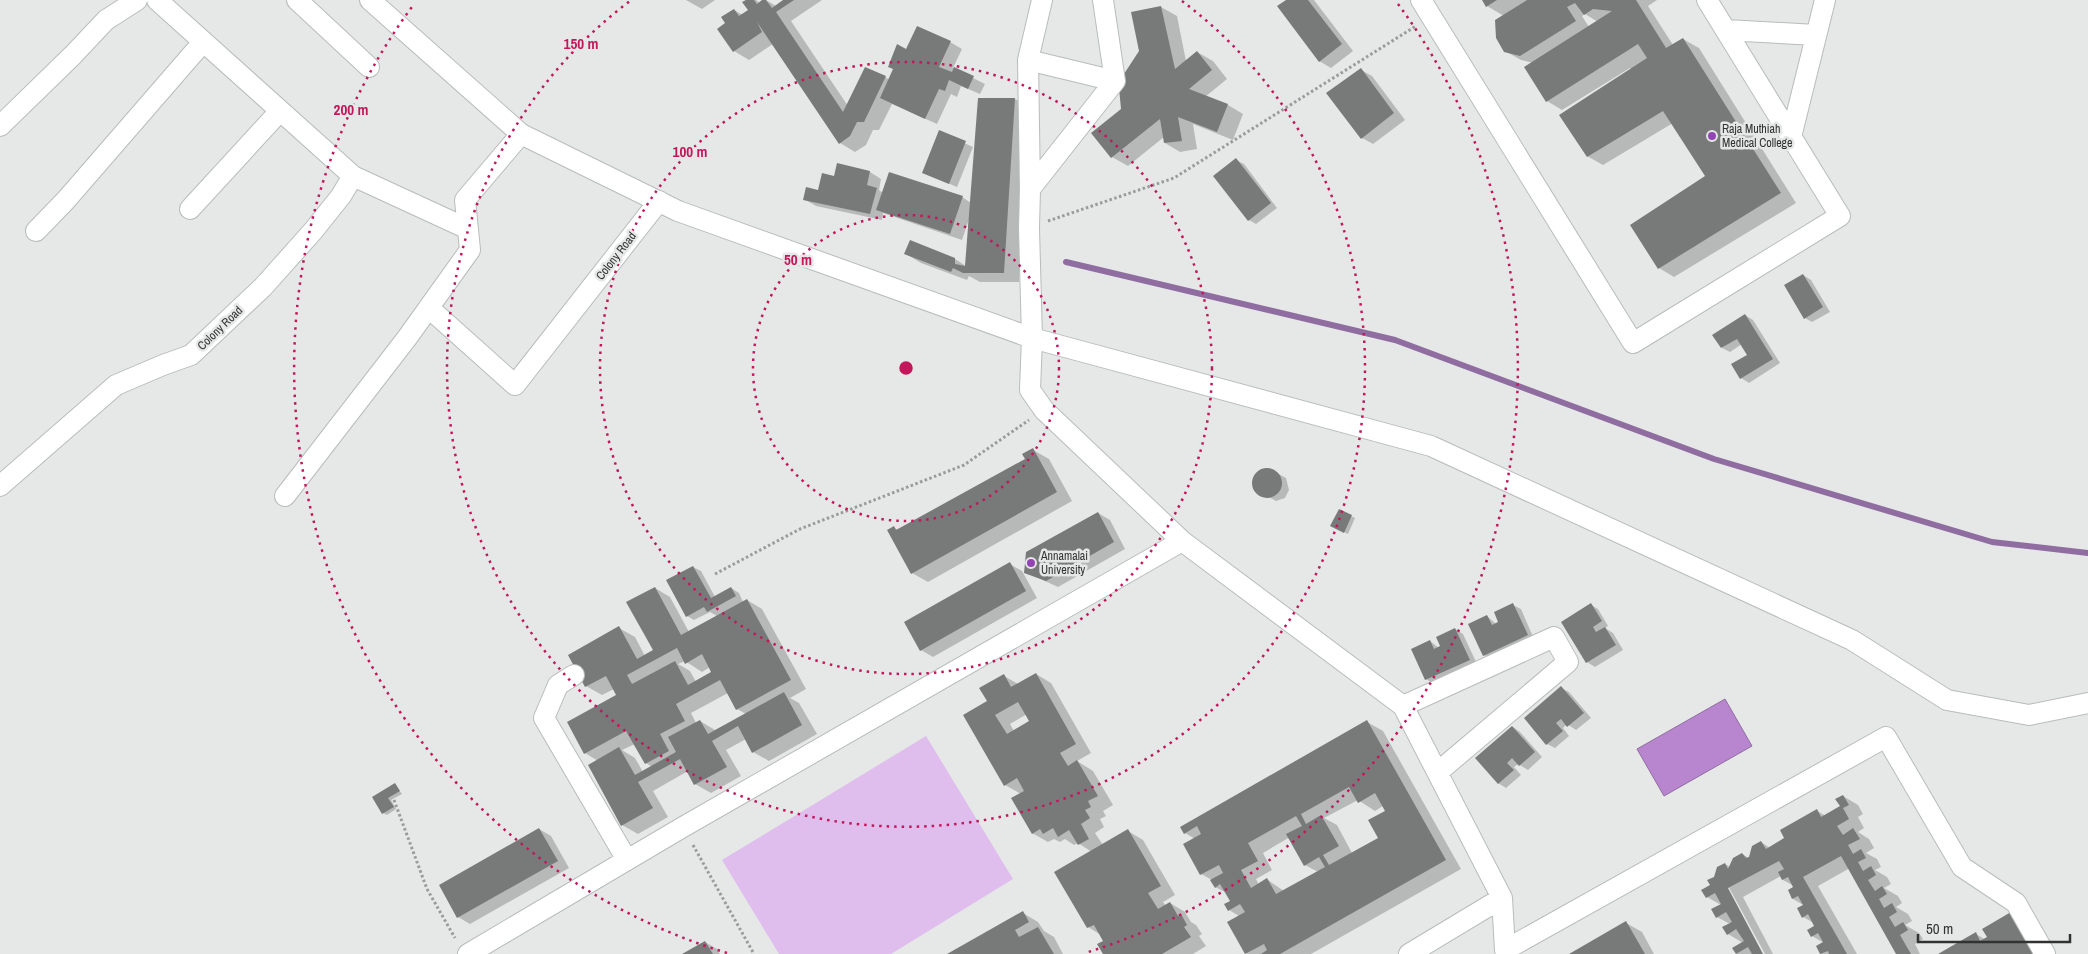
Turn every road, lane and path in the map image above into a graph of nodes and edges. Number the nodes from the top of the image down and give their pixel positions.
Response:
1 (137, 0) edge
2 (297, 0) edge
3 (370, 0) edge
4 (1042, 0) edge
5 (1103, 0) edge
6 (1707, 0) edge
7 (1825, 0) edge
8 (161, 1) edge
9 (1426, 8) edge
10 (1726, 30) junction
11 (1816, 35) junction
12 (203, 42) junction
13 (1028, 60) junction
14 (369, 67) dead end
15 (1116, 81) junction
16 (280, 110) junction
17 (0, 126) edge
18 (521, 134) junction
19 (1791, 137) junction
20 (353, 176) junction
21 (1030, 189) junction
22 (659, 201) junction
23 (190, 209) dead end
24 (1028, 228) junction
25 (468, 229) junction
26 (36, 231) dead end
27 (429, 308) junction
28 (1032, 338) junction
29 (1044, 410) junction
30 (3, 475) edge
31 (285, 496) dead end
32 (1182, 541) junction
33 (716, 574) dead end
34 (574, 675) dead end
35 (2088, 703) edge
36 (1403, 706) junction
37 (1438, 772) junction
38 (394, 800) dead end
39 (682, 827) junction
40 (628, 860) junction
41 (1502, 898) junction
42 (464, 950) edge
43 (1507, 952) edge
44 (754, 954) edge
45 (1409, 954) edge
46 (2045, 954) edge

1 - 17 street
2 - 14 street
3 - 18 street
4 - 13 street
5 - 15 street
6 - 10 street
7 - 11 street
8 - 12 street
9 - 19 street
9 - 24 path
10 - 11 street
10 - 19 street
11 - 19 street
12 - 16 street
12 - 26 street
13 - 15 street
13 - 21 street
15 - 21 street
16 - 20 street
16 - 23 street
18 - 22 street
18 - 25 street
20 - 25 street
20 - 30 street, Colony Road
21 - 24 street
22 - 27 street, Colony Road
22 - 28 street
24 - 28 street
25 - 27 street
27 - 31 street
28 - 29 street
28 - 35 street
29 - 32 street
29 - 33 path
32 - 36 street
32 - 39 street
34 - 40 street
36 - 37 street
36 - 37 street
37 - 41 street
38 - 42 path
39 - 40 street
39 - 44 path
40 - 42 street
41 - 43 street
41 - 45 street
43 - 46 street

